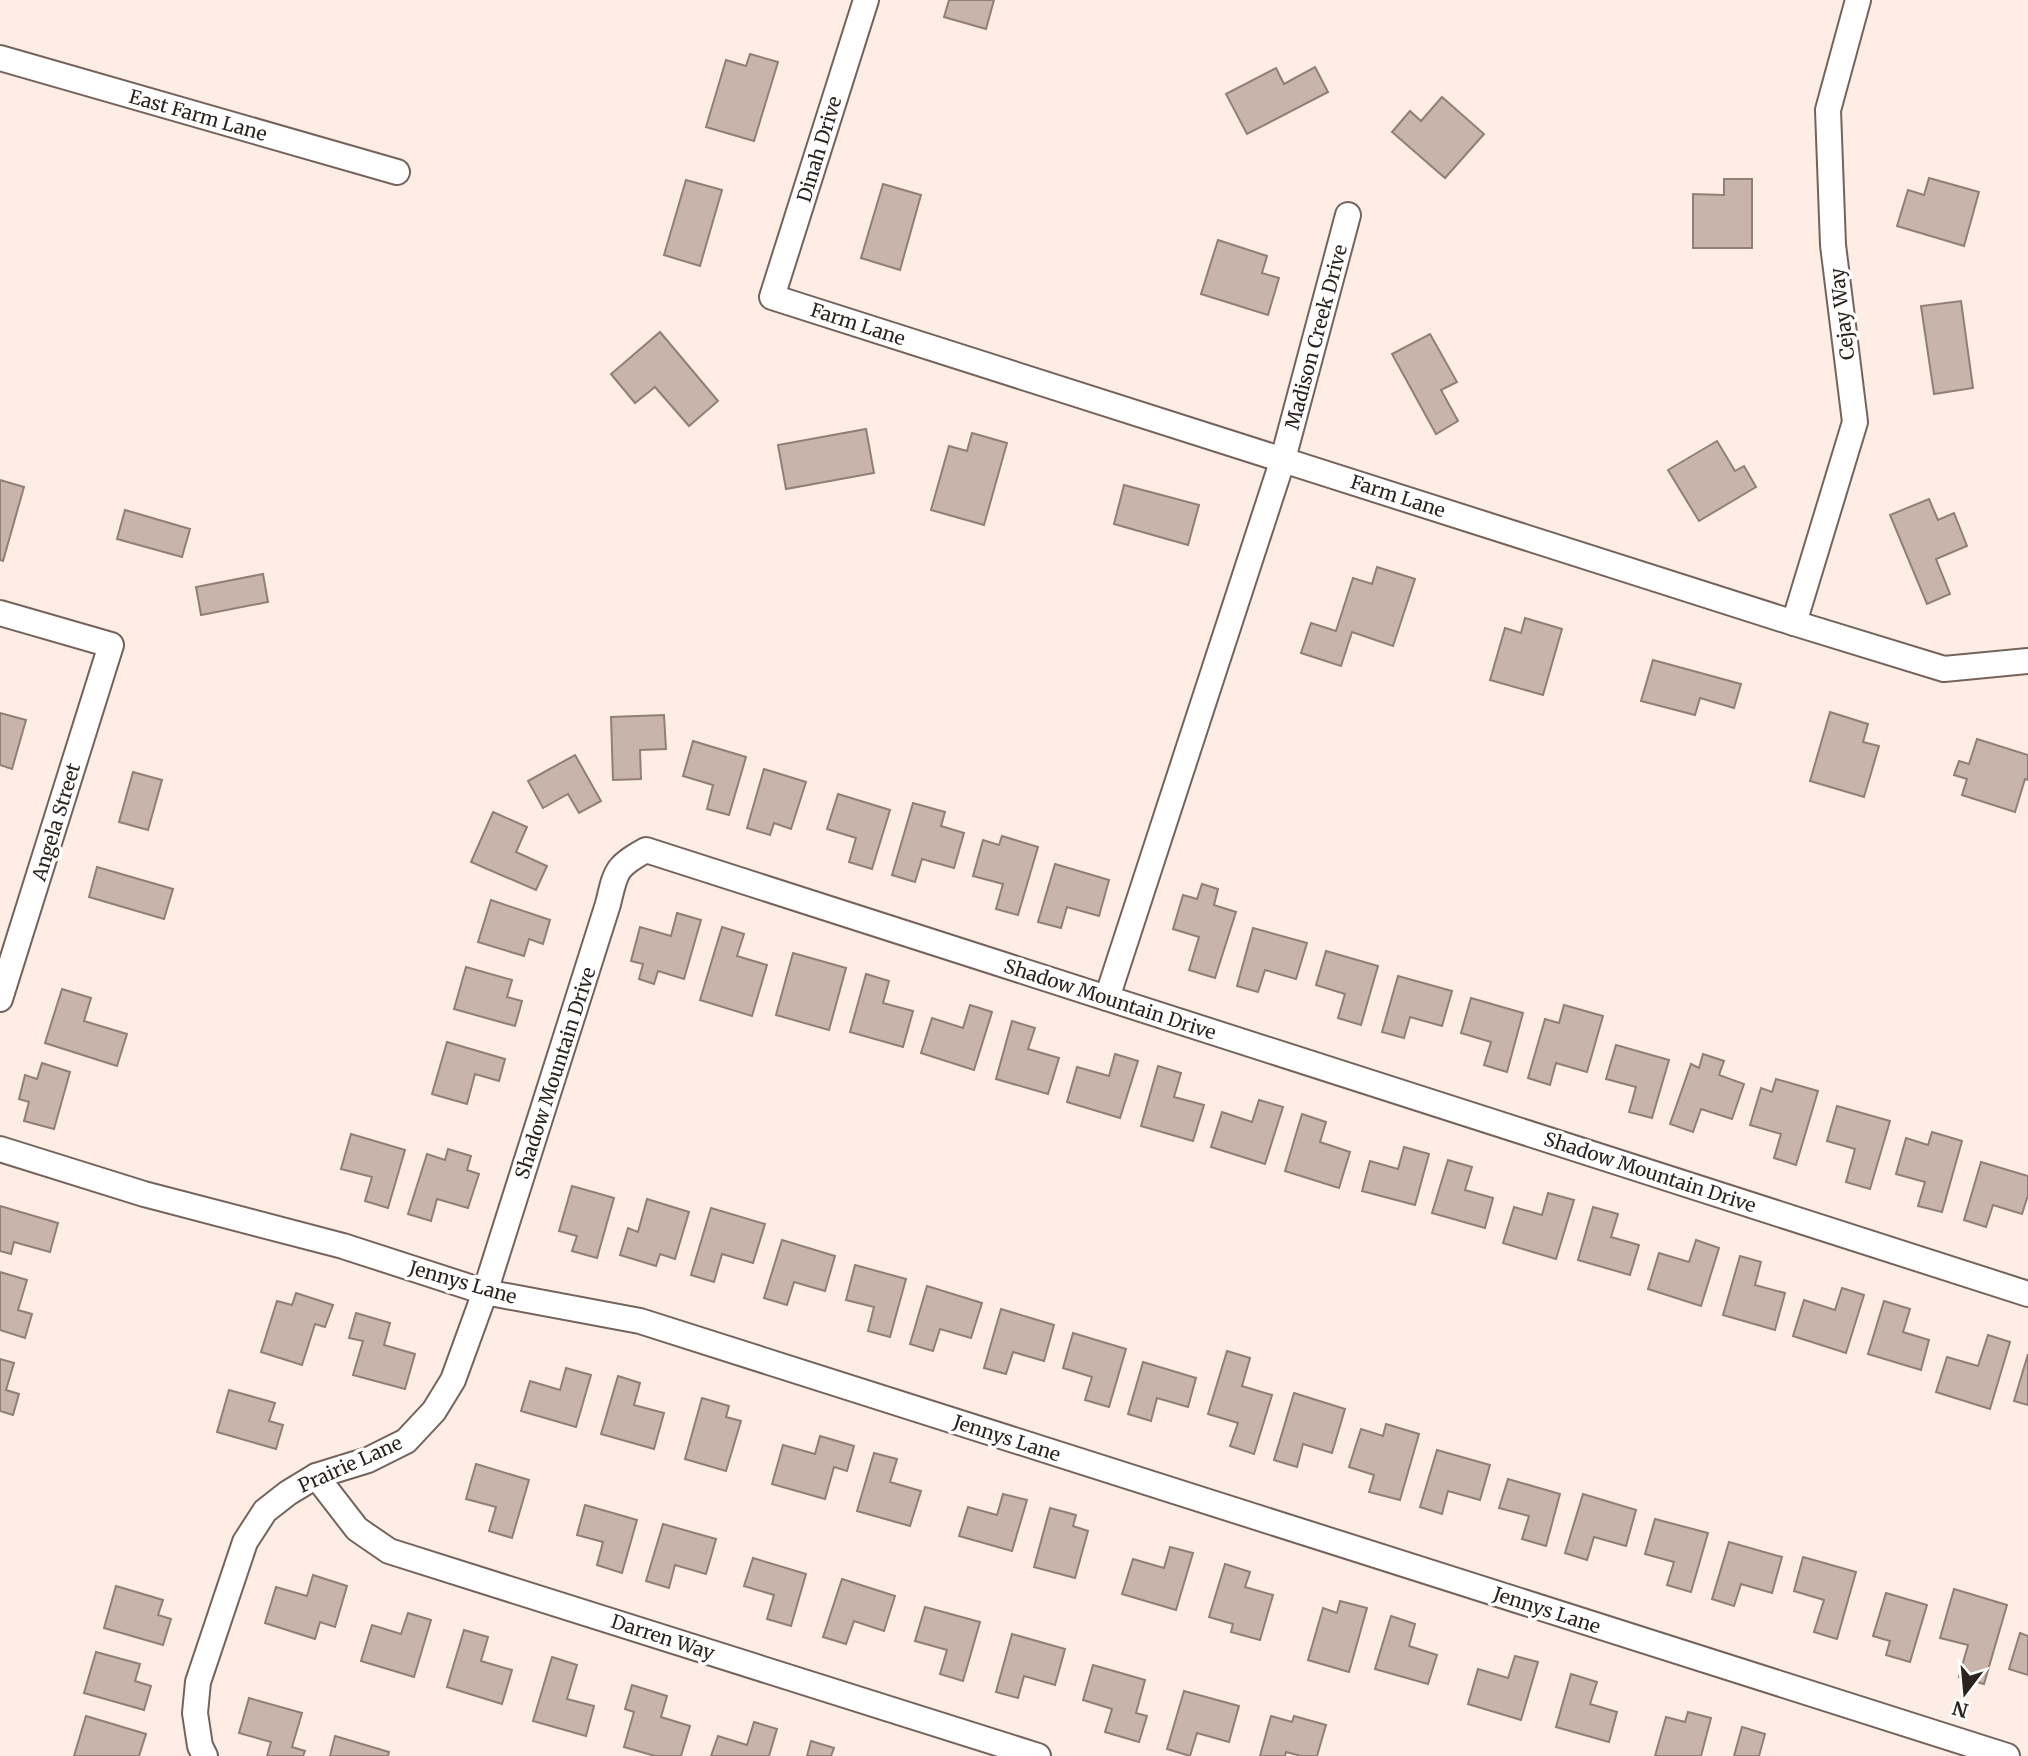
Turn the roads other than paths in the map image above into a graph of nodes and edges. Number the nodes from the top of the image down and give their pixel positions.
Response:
1 (866, 0) edge
2 (1858, 0) edge
3 (0, 58) edge
4 (397, 172) dead end
5 (1348, 215) dead end
6 (772, 297) joint
7 (1283, 459) junction
8 (0, 613) edge
9 (1794, 623) junction
10 (2028, 661) edge
11 (1107, 998) junction
12 (0, 999) edge
13 (0, 1149) edge
14 (485, 1292) junction
15 (2028, 1294) edge
16 (316, 1476) junction
17 (205, 1756) edge
18 (1038, 1756) edge
19 (2007, 1756) edge

1 - 6 street, Dinah Drive
2 - 9 street, Cejay Way
3 - 4 street, East Farm Lane
5 - 7 street, Madison Creek Drive
6 - 7 street, Farm Lane
7 - 9 street, Farm Lane
7 - 11 street, Madison Creek Drive
8 - 12 street, Angela Street
9 - 10 street, Farm Lane
11 - 14 street, Shadow Mountain Drive
11 - 15 street, Shadow Mountain Drive
13 - 14 street, Jennys Lane
14 - 16 street, Prairie Lane
14 - 19 street, Jennys Lane
16 - 17 street, Prairie Lane
16 - 18 street, Darren Way

